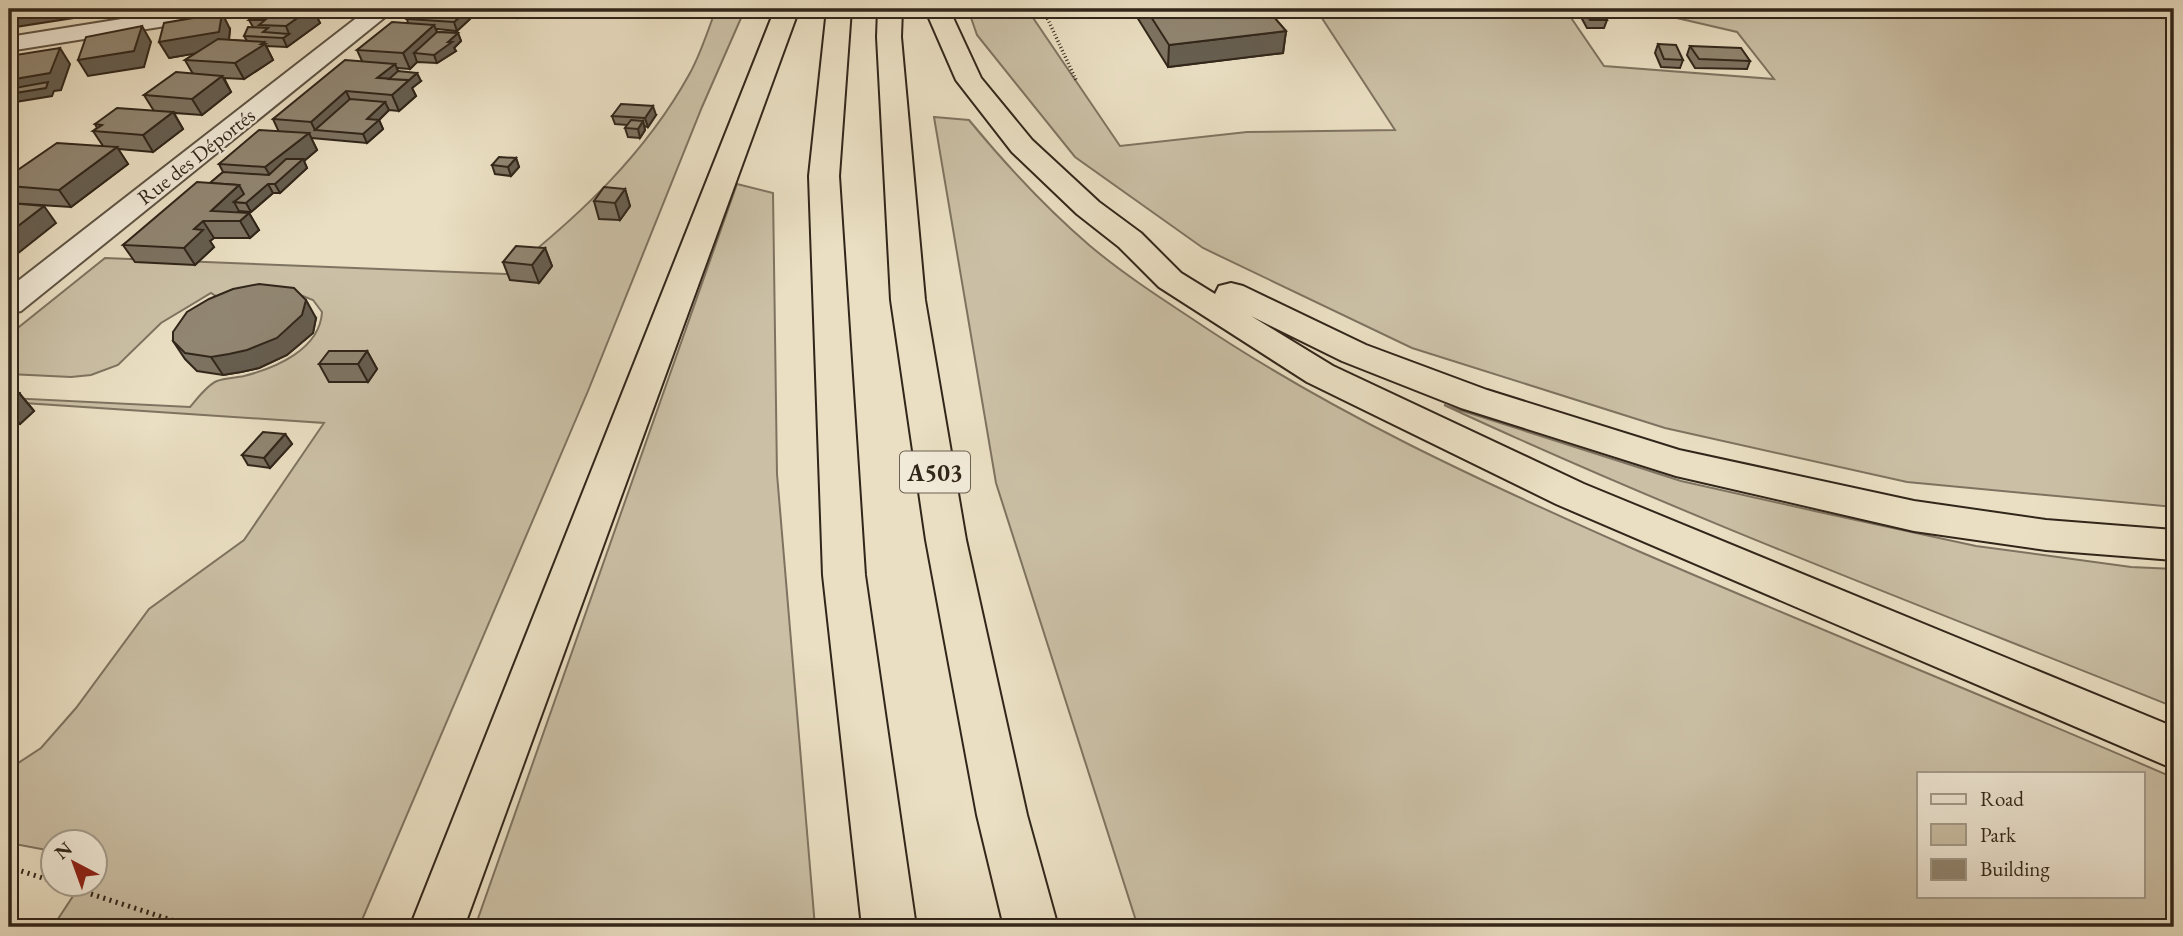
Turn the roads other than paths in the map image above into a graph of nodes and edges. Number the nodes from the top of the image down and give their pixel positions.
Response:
1 (135, 9) edge
2 (228, 9) edge
3 (383, 9) edge
4 (787, 9) edge
5 (839, 9) edge
6 (890, 9) edge
7 (937, 9) edge
8 (116, 26) junction
9 (9, 44) edge
10 (1130, 240) junction
11 (9, 304) edge
12 (2174, 545) edge
13 (2174, 748) edge
14 (437, 927) edge
15 (889, 927) edge
16 (1031, 927) edge

1 - 8 street
2 - 8 street
3 - 11 street, Rue des Déportés
4 - 14 highway
5 - 15 highway
6 - 16 highway, A503
7 - 10 highway
8 - 9 street
10 - 12 highway
10 - 13 highway

